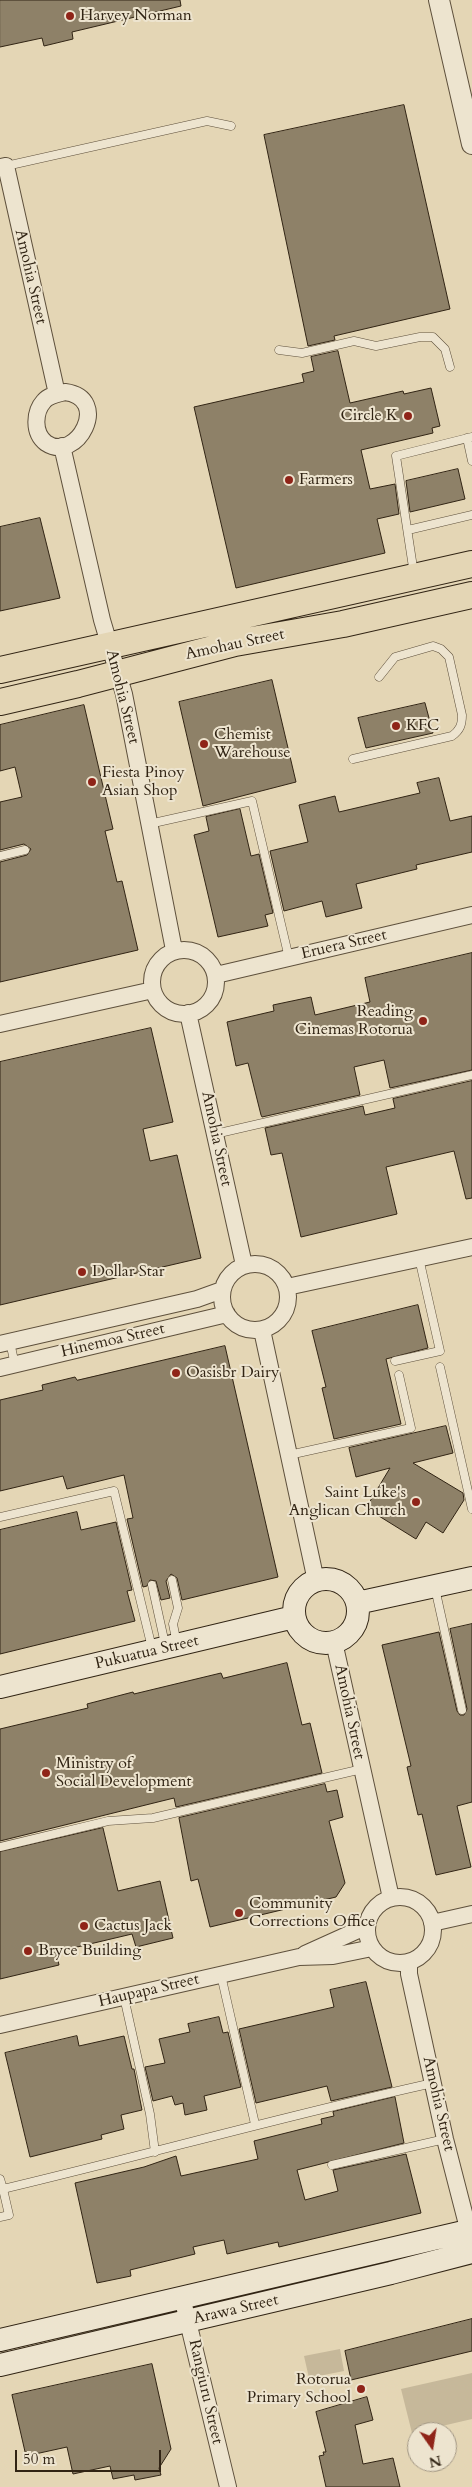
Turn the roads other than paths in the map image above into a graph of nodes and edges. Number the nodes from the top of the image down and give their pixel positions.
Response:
1 (439, 0) edge
2 (231, 126) dead end
3 (472, 144) edge
4 (3, 166) edge
5 (279, 350) dead end
6 (450, 368) dead end
7 (56, 394) junction
8 (469, 437) edge
9 (62, 446) junction
10 (472, 461) edge
11 (472, 515) edge
12 (408, 530) junction
13 (472, 564) edge
14 (415, 576) junction
15 (472, 595) edge
16 (109, 644) junction
17 (0, 670) edge
18 (118, 673) junction
19 (379, 677) dead end
20 (0, 702) edge
21 (353, 759) dead end
22 (149, 824) junction
23 (24, 850) dead end
24 (0, 856) edge
25 (472, 915) edge
26 (174, 950) junction
27 (289, 958) junction
28 (216, 975) junction
29 (152, 990) junction
30 (188, 1013) junction
31 (0, 1024) edge
32 (472, 1075) edge
33 (215, 1134) junction
34 (472, 1246) edge
35 (419, 1258) junction
36 (244, 1265) junction
37 (287, 1287) junction
38 (222, 1290) junction
39 (227, 1314) junction
40 (262, 1330) junction
41 (5, 1343) edge
42 (395, 1362) dead end
43 (7, 1366) edge
44 (440, 1367) dead end
45 (399, 1375) dead end
46 (289, 1455) junction
47 (472, 1509) edge
48 (0, 1517) edge
49 (472, 1578) edge
50 (172, 1580) dead end
51 (316, 1581) junction
52 (152, 1585) dead end
53 (434, 1586) junction
54 (357, 1603) junction
55 (294, 1617) junction
56 (334, 1642) junction
57 (165, 1649) junction
58 (0, 1687) edge
59 (462, 1710) dead end
60 (362, 1769) junction
61 (0, 1847) edge
62 (391, 1898) junction
63 (472, 1914) edge
64 (432, 1923) junction
65 (367, 1926) junction
66 (372, 1948) junction
67 (299, 1957) junction
68 (409, 1962) junction
69 (221, 1975) junction
70 (124, 1997) junction
71 (0, 2025) edge
72 (433, 2083) junction
73 (255, 2124) junction
74 (446, 2139) junction
75 (155, 2152) junction
76 (332, 2164) dead end
77 (0, 2178) edge
78 (3, 2189) junction
79 (0, 2217) edge
80 (471, 2239) edge
81 (182, 2297) junction
82 (188, 2322) junction
83 (0, 2340) edge
84 (0, 2365) edge
85 (228, 2487) edge

1 - 3 street
2 - 4 lane
4 - 7 street, Amohia Street
5 - 6 lane
7 - 9 street
7 - 9 street
8 - 10 lane
8 - 12 lane
9 - 16 street, Amohia Street
11 - 12 lane
12 - 14 lane
13 - 14 main road, Amohau Street
14 - 16 main road, Amohau Street
15 - 18 main road, Amohau Street
16 - 17 main road, Amohau Street
16 - 18 street, Amohia Street
18 - 20 main road, Amohau Street
18 - 22 street, Amohia Street
19 - 21 lane
22 - 26 street, Amohia Street
22 - 27 lane
23 - 24 lane
25 - 27 street, Eruera Street
26 - 28 street
26 - 29 street
27 - 28 street, Eruera Street
28 - 30 street
29 - 30 street
29 - 31 street
30 - 33 street, Amohia Street
32 - 33 lane
33 - 36 street, Amohia Street
34 - 35 street
35 - 37 street
35 - 42 lane
36 - 37 street
36 - 38 street
37 - 40 street
38 - 39 street
38 - 41 street, Hinemoa Street
39 - 40 street
39 - 43 street, Hinemoa Street
40 - 46 street
41 - 43 lane
44 - 47 lane
45 - 46 lane
46 - 51 street
48 - 57 lane
49 - 53 main road
50 - 57 lane
51 - 54 main road
51 - 55 main road
52 - 57 lane
53 - 54 main road
53 - 59 lane
54 - 56 main road, Amohia Street
55 - 56 main road, Amohia Street
55 - 57 main road, Pukuatua Street
56 - 60 street, Amohia Street
57 - 58 main road, Pukuatua Street
60 - 61 lane
60 - 62 street, Amohia Street
62 - 64 street
62 - 65 street
63 - 64 street
64 - 68 street
65 - 66 street
65 - 67 street, Haupapa Street
66 - 67 street, Haupapa Street
66 - 68 street
67 - 69 street, Haupapa Street
68 - 72 street, Amohia Street
69 - 70 street, Haupapa Street
69 - 73 lane
70 - 71 street, Haupapa Street
70 - 75 lane
72 - 73 lane
72 - 74 street, Amohia Street
73 - 75 lane
74 - 76 lane
74 - 80 street, Amohia Street
75 - 78 lane
77 - 78 lane
78 - 79 lane
80 - 81 main road, Arawa Street
80 - 82 main road, Arawa Street
81 - 82 street, Rangiuru Street
81 - 83 main road, Arawa Street
82 - 84 main road, Arawa Street
82 - 85 street, Rangiuru Street

